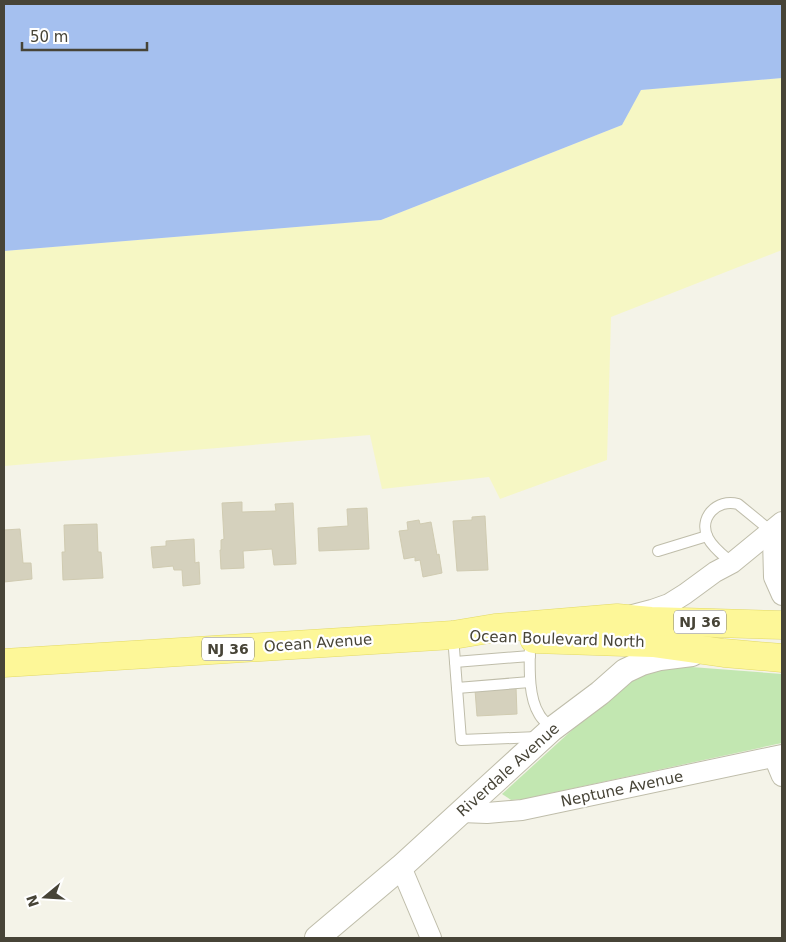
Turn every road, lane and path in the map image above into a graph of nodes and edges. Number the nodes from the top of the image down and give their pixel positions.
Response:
1 (777, 526) edge
2 (707, 536) junction
3 (658, 551) dead end
4 (732, 563) junction
5 (782, 595) edge
6 (617, 618) junction
7 (782, 625) edge
8 (452, 634) junction
9 (530, 647) junction
10 (724, 653) junction
11 (782, 658) edge
12 (455, 662) junction
13 (4, 663) edge
14 (530, 682) junction
15 (457, 688) junction
16 (548, 733) junction
17 (778, 756) edge
18 (782, 776) edge
19 (461, 812) junction
20 (402, 867) junction
21 (317, 938) edge
22 (431, 938) edge

1 - 2 lane
1 - 4 street
1 - 5 street
2 - 3 lane
2 - 4 lane
4 - 6 street
6 - 7 main road, Ocean Boulevard North / NJ 36
6 - 8 main road, Ocean Boulevard North / NJ 36
8 - 9 main road, Ocean Boulevard North / NJ 36
8 - 12 lane
8 - 13 main road, Ocean Avenue / NJ 36
9 - 10 main road, Ocean Boulevard North / NJ 36
9 - 12 lane
9 - 14 lane
10 - 11 main road, Ocean Boulevard North / NJ 36
10 - 16 street, Riverdale Avenue
12 - 15 lane
14 - 15 lane
14 - 16 lane
15 - 16 lane
16 - 19 street, Riverdale Avenue
17 - 18 street
17 - 19 street, Neptune Avenue
19 - 20 street, Riverdale Avenue
20 - 21 street, Riverdale Avenue
20 - 22 street

